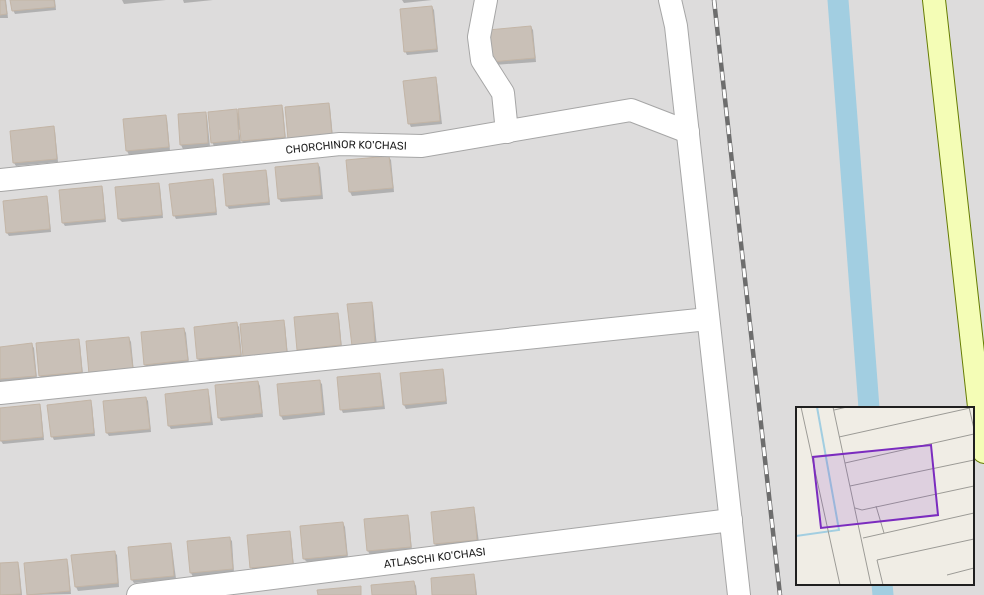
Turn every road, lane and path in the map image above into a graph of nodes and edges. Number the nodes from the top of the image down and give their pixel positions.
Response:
1 (486, 0) edge
2 (670, 0) edge
3 (934, 1) edge
4 (507, 132) junction
5 (688, 132) junction
6 (0, 180) edge
7 (708, 318) junction
8 (0, 393) edge
9 (984, 452) edge
10 (731, 520) junction
11 (138, 595) edge
12 (740, 595) edge

1 - 4 street
2 - 5 street
3 - 9 main road
4 - 5 street, CHORCHINOR KO'CHASI
4 - 6 street, CHORCHINOR KO'CHASI
5 - 7 street
7 - 8 street
7 - 10 street
10 - 11 street, ATLASCHI KO'CHASI
10 - 12 street

